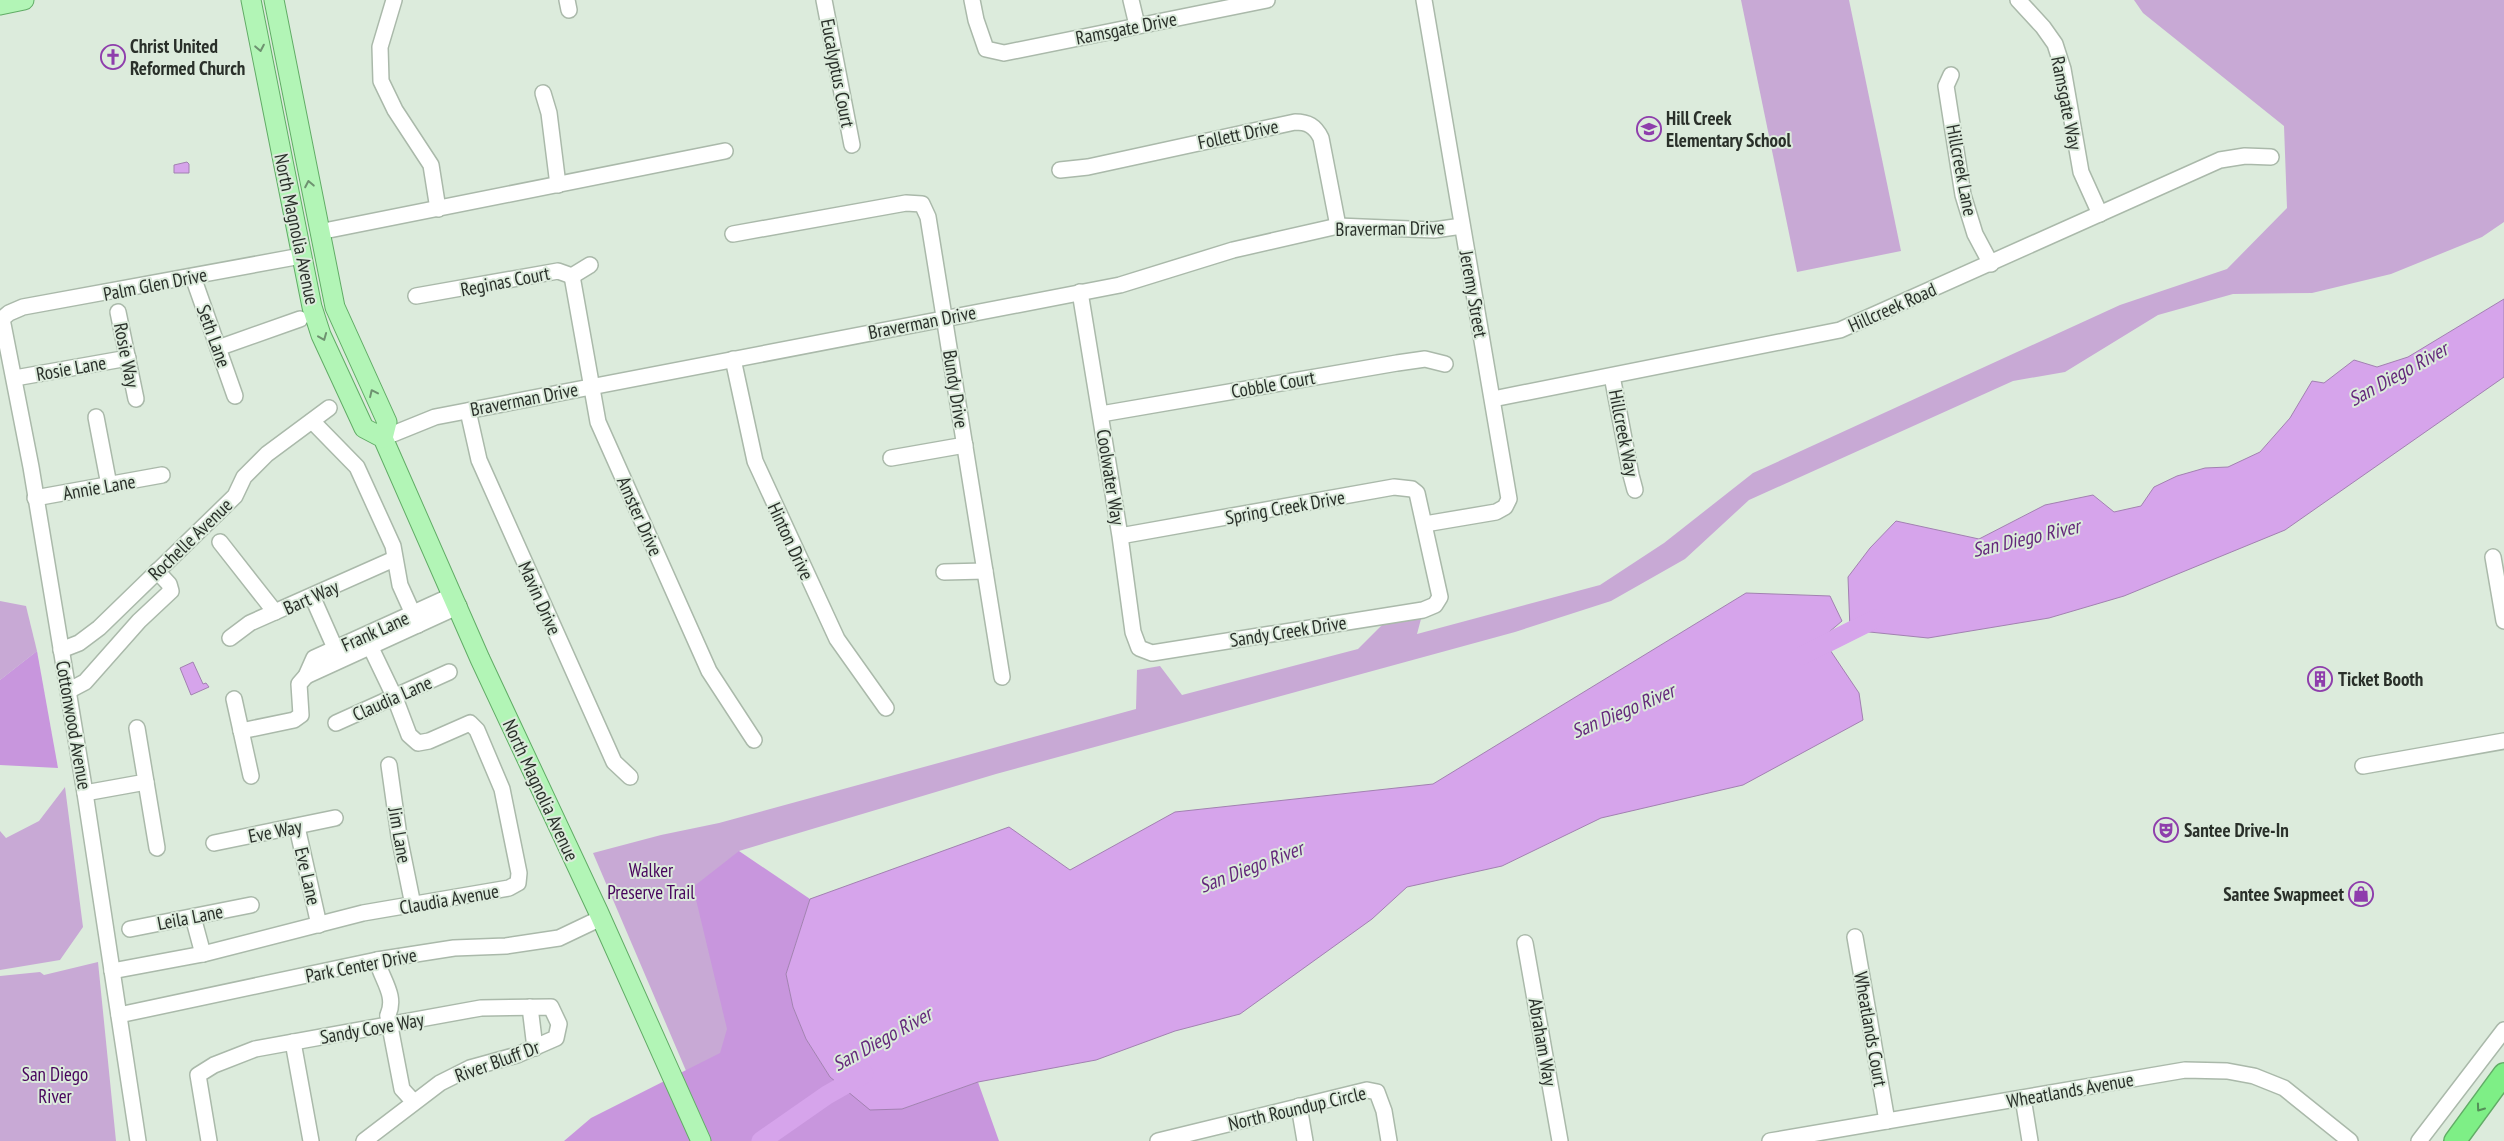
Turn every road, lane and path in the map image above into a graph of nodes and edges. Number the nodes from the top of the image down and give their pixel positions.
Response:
1 (24, 0) edge
2 (251, 0) edge
3 (274, 0) edge
4 (394, 0) edge
5 (824, 0) edge
6 (972, 0) edge
7 (1131, 0) edge
8 (1267, 0) edge
9 (1424, 0) edge
10 (2018, 0) edge
11 (0, 5) edge
12 (1137, 25) junction
13 (1952, 75) dead end
14 (542, 93) dead end
15 (852, 145) dead end
16 (725, 151) dead end
17 (2271, 157) dead end
18 (1060, 170) dead end
19 (558, 185) junction
20 (438, 209) junction
21 (2100, 214) junction
22 (1338, 226) junction
23 (1462, 226) junction
24 (319, 232) junction
25 (733, 234) dead end
26 (301, 256) junction
27 (1991, 264) junction
28 (590, 265) dead end
29 (193, 276) junction
30 (572, 276) junction
31 (1080, 292) junction
32 (416, 296) dead end
33 (118, 312) dead end
34 (9, 313) joint
35 (945, 318) junction
36 (300, 319) dead end
37 (340, 321) junction
38 (218, 348) junction
39 (128, 358) junction
40 (733, 359) junction
41 (1445, 364) dead end
42 (1612, 376) junction
43 (15, 378) junction
44 (592, 386) junction
45 (235, 396) dead end
46 (136, 399) dead end
47 (1493, 399) junction
48 (329, 408) dead end
49 (468, 410) junction
50 (1101, 414) junction
51 (96, 417) dead end
52 (312, 420) junction
53 (383, 438) junction
54 (965, 445) junction
55 (891, 458) dead end
56 (162, 475) dead end
57 (109, 485) junction
58 (1636, 490) dead end
59 (35, 498) junction
60 (1425, 524) junction
61 (1120, 536) junction
62 (220, 542) dead end
63 (2493, 557) dead end
64 (394, 559) junction
65 (157, 571) junction
66 (985, 571) junction
67 (944, 572) dead end
68 (312, 596) junction
69 (456, 601) junction
70 (275, 612) junction
71 (416, 620) junction
72 (2504, 621) edge
73 (230, 638) dead end
74 (371, 648) junction
75 (61, 650) junction
76 (1152, 653) joint
77 (338, 655) junction
78 (449, 672) dead end
79 (1002, 677) dead end
80 (68, 691) junction
81 (395, 698) junction
82 (234, 699) dead end
83 (886, 708) dead end
84 (336, 723) dead end
85 (137, 728) dead end
86 (241, 731) junction
87 (754, 740) dead end
88 (2504, 741) edge
89 (389, 765) dead end
90 (2363, 766) dead end
91 (251, 776) dead end
92 (630, 777) dead end
93 (146, 782) junction
94 (85, 793) junction
95 (335, 818) dead end
96 (297, 827) junction
97 (214, 843) dead end
98 (157, 848) dead end
99 (251, 905) dead end
100 (413, 905) junction
101 (193, 917) junction
102 (601, 918) junction
103 (319, 925) junction
104 (130, 929) dead end
105 (1855, 938) dead end
106 (1525, 943) dead end
107 (203, 954) junction
108 (379, 967) junction
109 (112, 971) junction
110 (552, 1007) joint
111 (530, 1008) junction
112 (119, 1016) junction
113 (388, 1020) junction
114 (2504, 1030) edge
115 (293, 1042) junction
116 (534, 1048) junction
117 (2504, 1074) edge
118 (2023, 1098) junction
119 (413, 1101) junction
120 (1298, 1106) junction
121 (1887, 1121) junction
122 (1192, 1137) edge
123 (138, 1141) edge
124 (209, 1141) edge
125 (311, 1141) edge
126 (364, 1141) edge
127 (701, 1141) edge
128 (1158, 1141) edge
129 (1304, 1141) edge
130 (1389, 1141) edge
131 (1560, 1141) edge
132 (1770, 1141) edge
133 (2030, 1141) edge
134 (2350, 1141) edge
135 (2419, 1141) edge
136 (2456, 1141) edge

1 - 11 main road
2 -> 26 main road, North Magnolia Avenue
24 -> 3 main road, North Magnolia Avenue
4 - 20 street
5 - 15 street, Eucalyptus Court
6 - 12 street, Ramsgate Drive
7 - 12 street
8 - 12 street, Ramsgate Drive
9 - 23 street, Jeremy Street
10 - 21 street, Ramsgate Way
13 - 27 street, Hillcreek Lane
14 - 19 street
16 - 19 street
17 - 21 street, Hillcreek Road
18 - 22 street, Follett Drive
19 - 20 street
20 - 24 street
21 - 27 street, Hillcreek Road
22 - 23 street, Braverman Drive
22 - 31 street, Braverman Drive
23 - 47 street, Jeremy Street
24 - 37 main road, North Magnolia Avenue
25 - 35 street, Bundy Drive
26 - 29 street, Palm Glen Drive
26 - 37 main road
26 -> 53 main road, North Magnolia Avenue
27 - 42 street, Hillcreek Road
28 - 30 street, Reginas Court
29 - 34 street, Palm Glen Drive
29 - 38 street, Seth Lane
30 - 32 street, Reginas Court
30 - 44 street, Amster Drive
31 - 35 street, Braverman Drive
31 - 50 street, Coolwater Way
33 - 39 street, Rosie Way
34 - 43 street, Cottonwood Avenue
35 - 40 street, Braverman Drive
35 - 54 street, Bundy Drive
36 - 38 street
53 -> 37 main road, North Magnolia Avenue
38 - 45 street, Seth Lane
39 - 43 street, Rosie Lane
39 - 46 street, Rosie Way
40 - 44 street, Braverman Drive
40 - 83 street, Hinton Drive
41 - 50 street, Cobble Court
42 - 47 street, Hillcreek Road
42 - 58 street, Hillcreek Way
43 - 59 street, Cottonwood Avenue
44 - 49 street, Braverman Drive
44 - 87 street, Amster Drive
47 - 60 street, Jeremy Street
48 - 52 street, Rochelle Avenue
49 - 53 street, Braverman Drive
49 - 92 street, Mavin Drive
50 - 61 street, Coolwater Way
51 - 57 street
52 - 64 street
52 - 65 street, Rochelle Avenue
53 - 69 main road, North Magnolia Avenue
54 - 55 street
54 - 66 street, Bundy Drive
56 - 57 street, Annie Lane
57 - 59 street, Annie Lane
59 - 75 street, Cottonwood Avenue
60 - 61 street, Spring Creek Drive
60 - 76 street, Sandy Creek Drive
61 - 76 street, Coolwater Way
62 - 70 street
63 - 72 street
64 - 68 street, Bart Way
64 - 71 street
65 - 75 street, Rochelle Avenue
65 - 80 street
66 - 67 street
66 - 79 street, Bundy Drive
68 - 70 street, Bart Way
68 - 77 street
69 - 71 street, Frank Lane
69 - 102 main road, North Magnolia Avenue
70 - 73 street, Bart Way
71 - 74 street, Frank Lane
71 - 77 street, Frank Lane
74 - 77 street, Frank Lane
74 - 81 street, Claudia Avenue
75 - 80 street, Cottonwood Avenue
77 - 86 street, Frank Lane
78 - 81 street, Claudia Lane
80 - 94 street, Cottonwood Avenue
81 - 84 street, Claudia Lane
81 - 100 street, Claudia Avenue
82 - 86 street
85 - 93 street
86 - 91 street
88 - 90 street
89 - 100 street, Jim Lane
93 - 94 street
93 - 98 street
94 - 109 street, Cottonwood Avenue
95 - 96 street, Eve Way
96 - 97 street, Eve Way
96 - 103 street, Eve Lane
99 - 101 street, Leila Lane
100 - 103 street, Claudia Avenue
101 - 104 street, Leila Lane
101 - 107 street
102 - 108 street, Park Center Drive
102 - 127 main road, North Magnolia Avenue
103 - 107 street, Claudia Avenue
105 - 121 street, Wheatlands Court
106 - 131 street, Abraham Way
107 - 109 street, Claudia Avenue
108 - 112 street, Park Center Drive
108 - 113 street
109 - 112 street, Cottonwood Avenue
110 - 111 street, Sandy Cove Way
110 - 116 street, River Bluff Dr
111 - 113 street, Sandy Cove Way
111 - 116 street
112 - 123 street, Cottonwood Avenue
113 - 115 street, Sandy Cove Way
113 - 119 street
114 - 135 street
115 - 124 street, Sandy Cove Way
115 - 125 street
116 - 119 street, River Bluff Dr
117 -> 136 highway
118 - 121 street, Wheatlands Avenue
118 - 133 street
118 - 134 street, Wheatlands Avenue
119 - 126 street, River Bluff Dr
120 - 122 street, North Roundup Circle
120 - 129 street
120 - 130 street, North Roundup Circle
121 - 132 street, Wheatlands Avenue
122 - 128 street, North Roundup Circle

